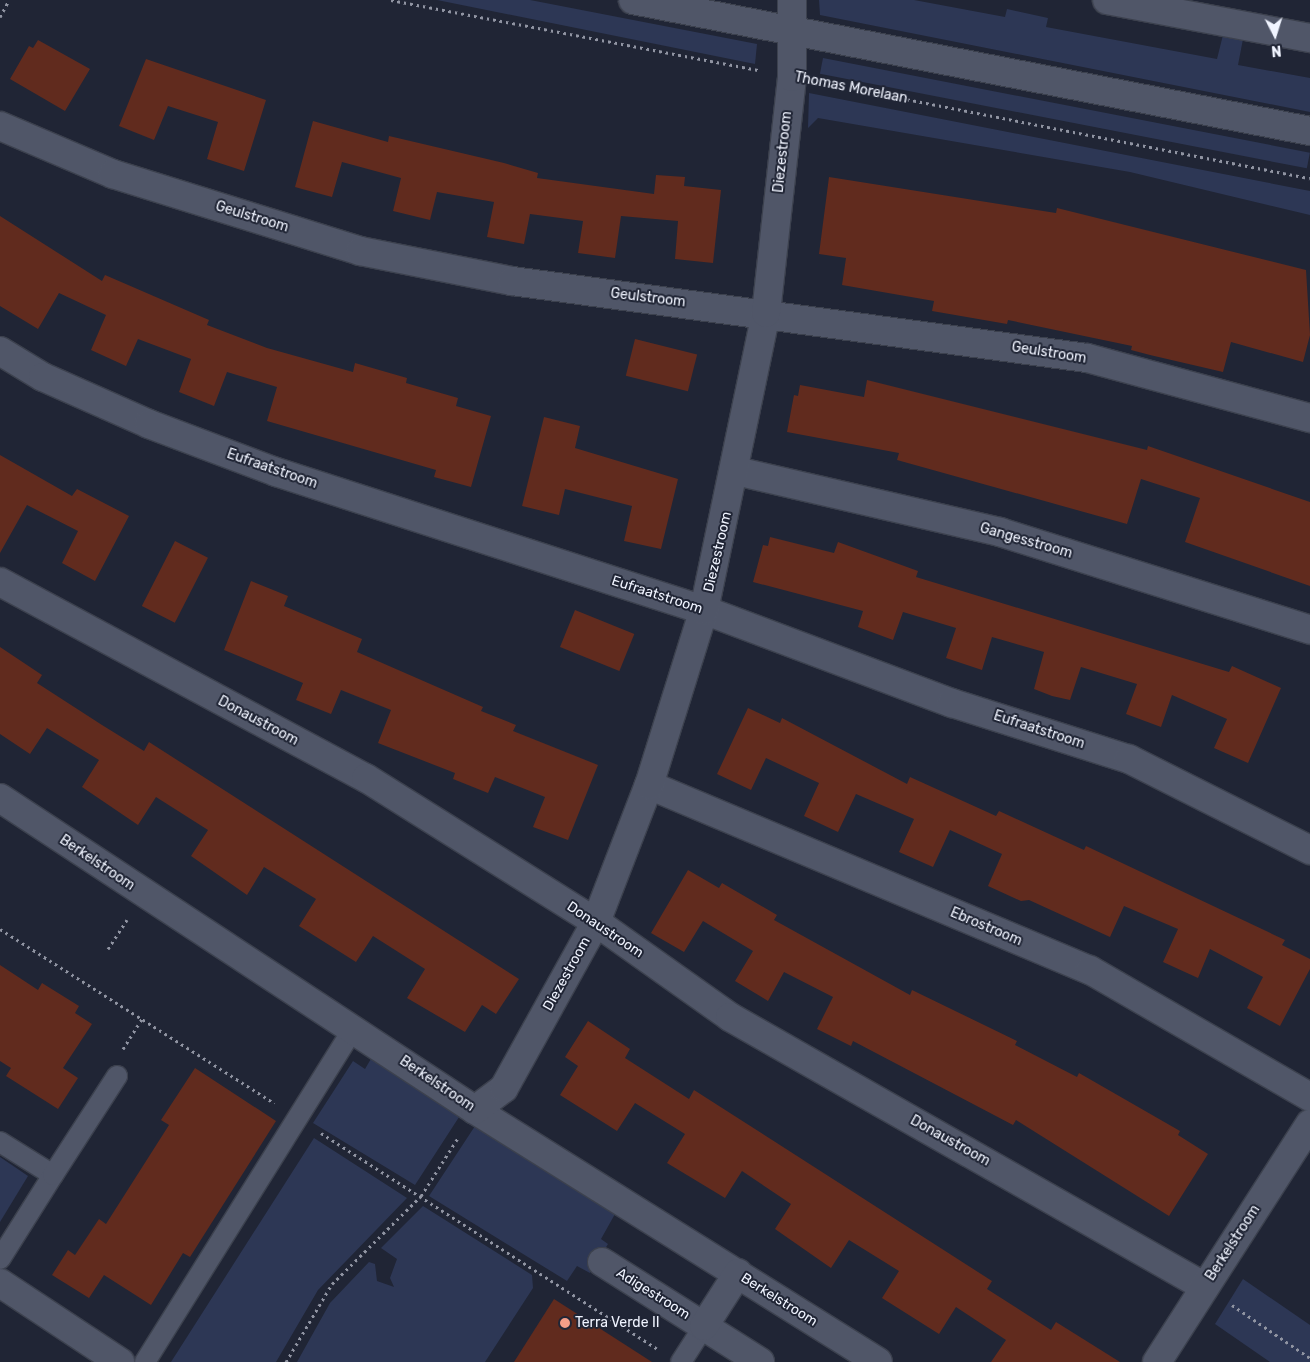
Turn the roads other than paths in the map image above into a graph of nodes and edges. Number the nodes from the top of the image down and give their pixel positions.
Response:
1 (632, 0) edge
2 (792, 0) edge
3 (1107, 0) edge
4 (795, 31) junction
5 (1310, 38) edge
6 (0, 126) edge
7 (1310, 131) edge
8 (766, 313) junction
9 (0, 351) edge
10 (1310, 418) edge
11 (736, 471) junction
12 (0, 582) edge
13 (704, 610) junction
14 (1310, 630) edge
15 (649, 785) junction
16 (0, 798) edge
17 (1310, 850) edge
18 (596, 922) junction
19 (354, 1027) junction
20 (117, 1076) dead end
21 (1310, 1097) edge
22 (475, 1110) junction
23 (1310, 1124) edge
24 (0, 1142) edge
25 (53, 1175) junction
26 (0, 1259) edge
27 (602, 1262) dead end
28 (738, 1273) junction
29 (0, 1283) edge
30 (1205, 1287) junction
31 (704, 1326) junction
32 (120, 1362) edge
33 (145, 1362) edge
34 (681, 1362) edge
35 (760, 1362) edge
36 (878, 1362) edge
37 (1157, 1362) edge

1 - 4 street
2 - 4 street, Diezestroom
3 - 5 street
4 - 7 street
4 - 8 street, Diezestroom
6 - 8 street, Geulstroom
8 - 10 street, Geulstroom
8 - 11 street, Diezestroom
9 - 13 street, Eufraatstroom
11 - 13 street, Diezestroom
11 - 14 street, Gangesstroom
12 - 18 street, Donaustroom
13 - 15 street, Diezestroom
13 - 17 street, Eufraatstroom
15 - 18 street, Diezestroom
15 - 21 street, Ebrostroom
16 - 19 street, Berkelstroom
18 - 22 street, Diezestroom
18 - 30 street, Donaustroom
19 - 22 street, Berkelstroom
19 - 33 lane
20 - 25 lane
22 - 28 street, Berkelstroom
23 - 30 street, Berkelstroom
24 - 25 lane
25 - 26 lane
27 - 31 street, Adigestroom
28 - 31 street, Adigestroom
28 - 36 street, Berkelstroom
29 - 32 street
30 - 37 street, Berkelstroom
31 - 34 lane
31 - 35 street, Adigestroom

